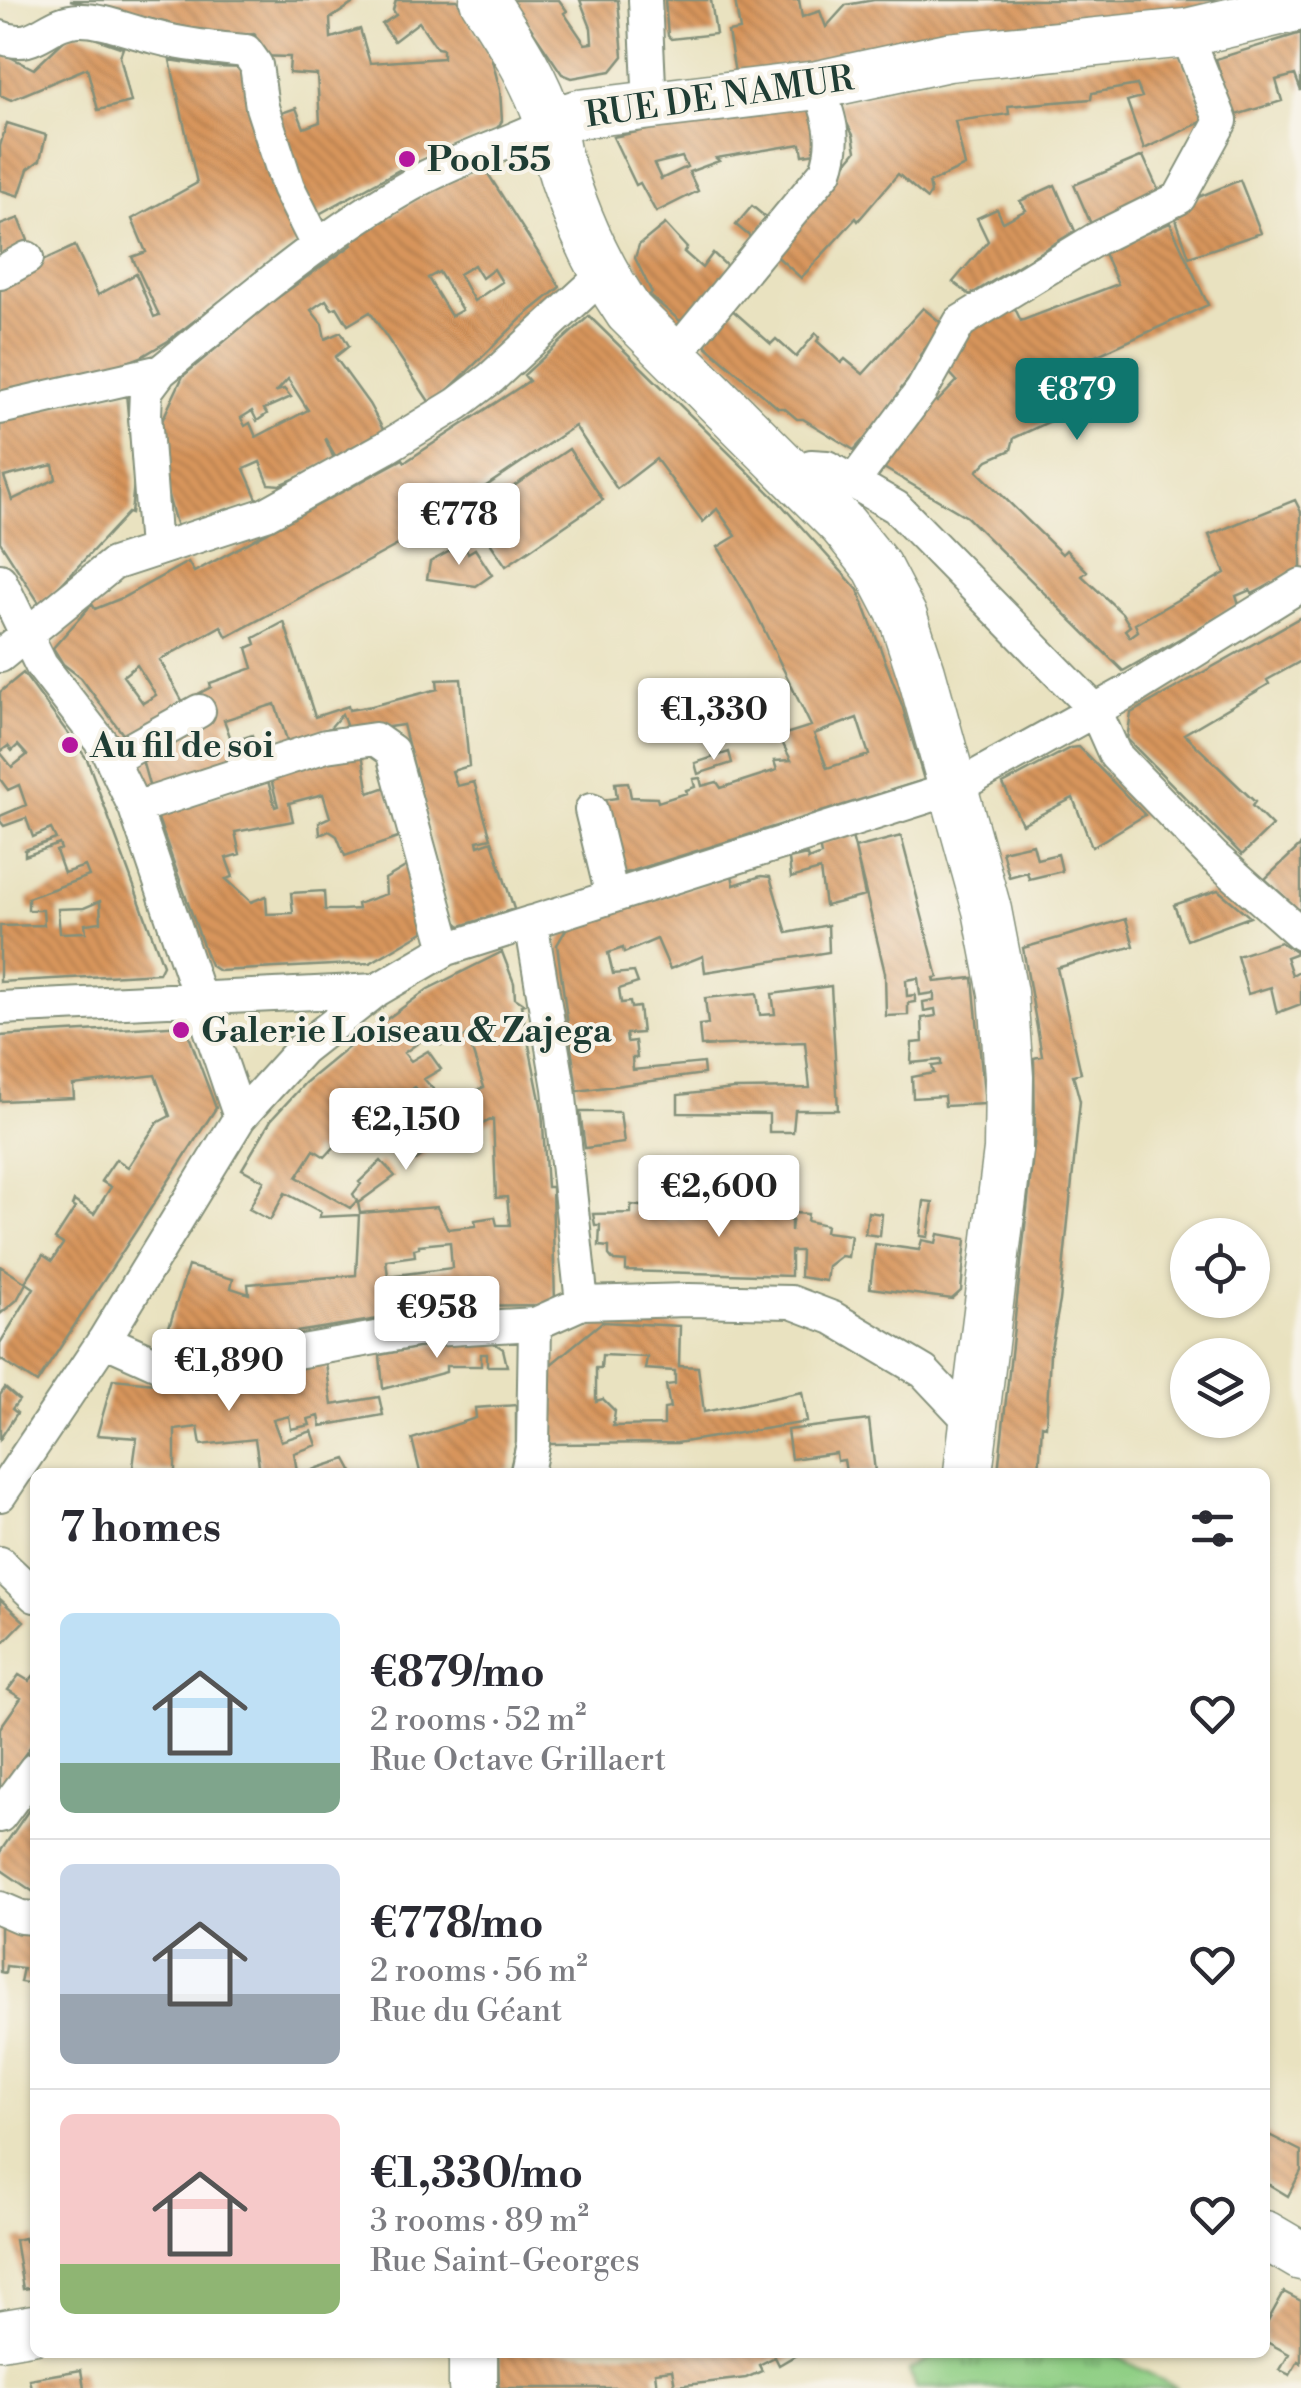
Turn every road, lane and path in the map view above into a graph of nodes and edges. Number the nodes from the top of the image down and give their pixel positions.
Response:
1 (484, 0) edge
2 (645, 0) edge
3 (1301, 6) edge
4 (1186, 33) junction
5 (0, 38) edge
6 (818, 85) junction
7 (650, 106) junction
8 (550, 124) junction
9 (317, 244) junction
10 (603, 275) junction
11 (673, 357) junction
12 (161, 371) junction
13 (0, 408) edge
14 (791, 473) junction
15 (854, 481) junction
16 (154, 550) junction
17 (0, 580) edge
18 (1298, 587) edge
19 (26, 635) junction
20 (0, 656) edge
21 (1095, 710) junction
22 (199, 712) dead end
23 (113, 760) junction
24 (955, 788) junction
25 (135, 808) junction
26 (591, 810) dead end
27 (612, 896) junction
28 (531, 922) junction
29 (1301, 934) edge
30 (447, 949) junction
31 (377, 990) junction
32 (198, 1000) junction
33 (0, 1008) edge
34 (240, 1117) junction
35 (582, 1304) junction
36 (535, 1324) junction
37 (104, 1340) junction
38 (974, 1425) junction
39 (528, 1468) edge
40 (969, 1468) edge
41 (0, 1495) edge
42 (0, 1563) edge
43 (30, 1591) edge
44 (30, 1776) edge
45 (0, 1816) edge
46 (0, 1908) edge
47 (30, 1918) edge
48 (1270, 2238) edge
49 (1301, 2256) edge
50 (30, 2330) edge
51 (0, 2335) edge
52 (473, 2358) edge
53 (473, 2388) edge

1 - 8 main road
2 - 7 street
3 - 4 main road, RUE DE NAMUR
4 - 6 main road, RUE DE NAMUR
4 - 15 street
5 - 9 street
6 - 7 main road, RUE DE NAMUR
6 - 11 street
7 - 8 main road, RUE DE NAMUR
8 - 9 street, RUE DE NAMUR
8 - 10 main road
9 - 12 street, RUE DE NAMUR
10 - 11 main road
10 - 16 street
11 - 14 main road
12 - 13 street
12 - 16 street
14 - 15 street
14 - 24 main road
15 - 21 street
16 - 19 street
17 - 19 street
18 - 21 street
19 - 20 street
19 - 23 street
21 - 24 street
21 - 29 street
22 - 23 street
23 - 25 street
24 - 27 street
24 - 38 main road
25 - 30 street
25 - 32 street
26 - 27 street
27 - 28 street
28 - 30 street
28 - 35 street
30 - 31 street
31 - 32 street
31 - 34 street
32 - 33 street
32 - 34 street
34 - 37 street
35 - 36 street
35 - 38 street
36 - 37 street
36 - 39 street
37 - 41 street
38 - 40 main road
42 - 43 street
44 - 45 street
46 - 47 street
48 - 49 main road
50 - 51 main road
52 - 53 main road

